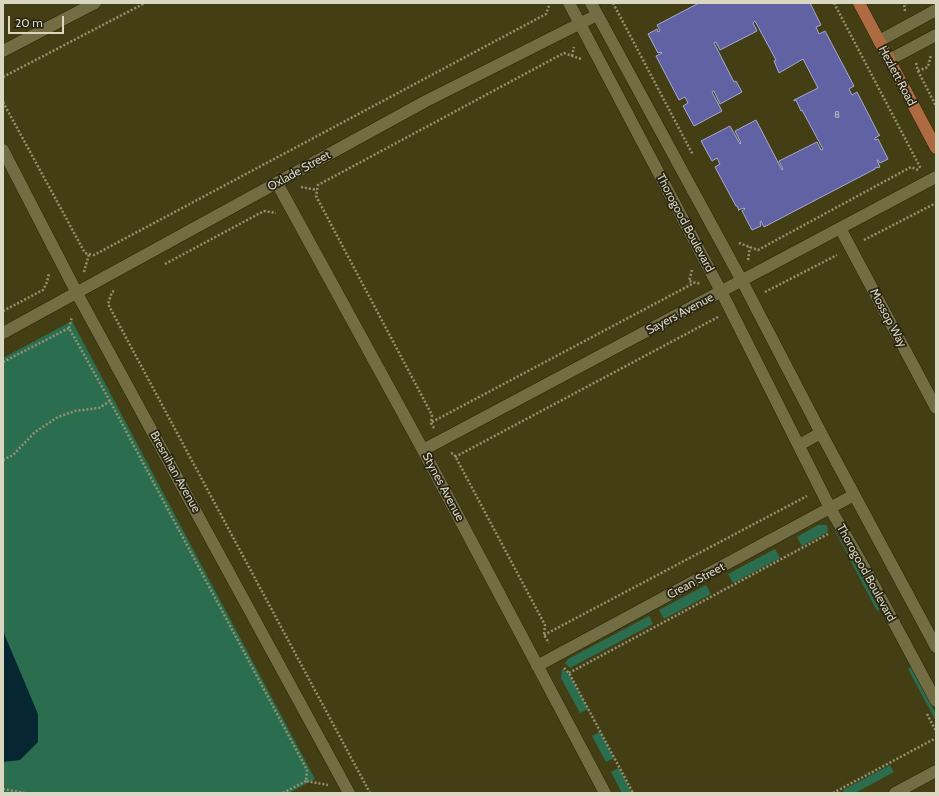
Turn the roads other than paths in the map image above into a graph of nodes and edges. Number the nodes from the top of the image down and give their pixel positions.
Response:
1 (95, 3) edge
2 (569, 3) edge
3 (591, 3) edge
4 (859, 3) edge
5 (936, 10) edge
6 (597, 15) junction
7 (579, 22) junction
8 (936, 36) edge
9 (879, 41) junction
10 (3, 51) edge
11 (889, 60) junction
12 (936, 148) edge
13 (3, 150) edge
14 (936, 177) edge
15 (277, 183) junction
16 (840, 228) junction
17 (742, 281) junction
18 (721, 292) junction
19 (78, 293) junction
20 (3, 332) edge
21 (936, 408) edge
22 (821, 433) junction
23 (799, 445) junction
24 (423, 450) junction
25 (854, 495) junction
26 (825, 511) junction
27 (936, 647) edge
28 (537, 666) junction
29 (936, 701) edge
30 (936, 771) edge
31 (345, 791) edge
32 (605, 793) edge
33 (895, 793) edge

1 - 10 street
2 - 7 street, Thorogood Boulevard
3 - 6 street, Thorogood Boulevard
4 - 9 main road, Hezlett Road
5 - 9 street
6 - 7 street, Oxlade Street
6 - 17 street, Thorogood Boulevard
7 - 15 street, Oxlade Street
7 - 18 street, Thorogood Boulevard
8 - 11 street
9 - 11 main road, Hezlett Road
11 - 12 main road, Hezlett Road
13 - 19 street, Bresnihan Avenue
14 - 16 street, Sayers Avenue
15 - 19 street, Oxlade Street
15 - 24 street, Stynes Avenue
16 - 17 street, Sayers Avenue
16 - 21 street, Mossop Way
17 - 18 street, Sayers Avenue
17 - 22 street, Thorogood Boulevard
18 - 23 street, Thorogood Boulevard
18 - 24 street, Sayers Avenue
19 - 20 street, Oxlade Street
19 - 31 street, Bresnihan Avenue
22 - 23 street
22 - 25 street, Thorogood Boulevard
23 - 26 street, Thorogood Boulevard
24 - 28 street, Stynes Avenue
25 - 26 street, Crean Street
25 - 27 street, Thorogood Boulevard
26 - 28 street, Crean Street
26 - 29 street, Thorogood Boulevard
28 - 32 street, Stynes Avenue
30 - 33 street

